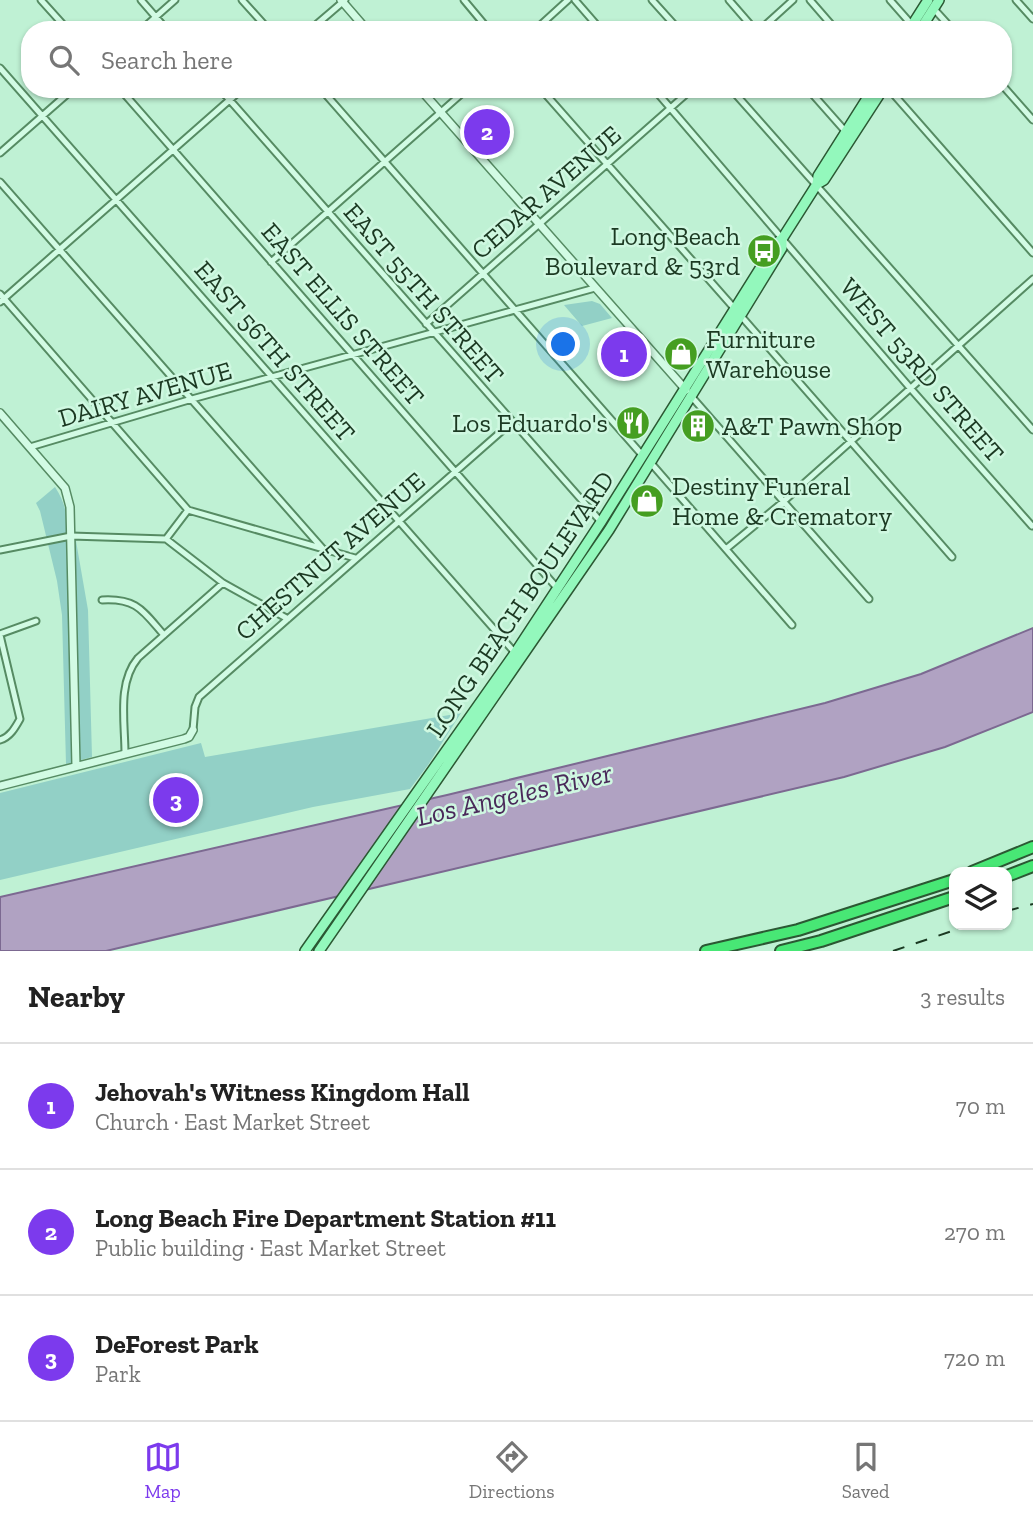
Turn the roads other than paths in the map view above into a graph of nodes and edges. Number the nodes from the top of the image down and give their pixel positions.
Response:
1 (41, 0) edge
2 (141, 0) edge
3 (175, 0) edge
4 (242, 0) edge
5 (464, 0) edge
6 (568, 0) edge
7 (575, 0) edge
8 (652, 0) edge
9 (729, 0) edge
10 (793, 0) edge
11 (810, 0) edge
12 (890, 0) edge
13 (1016, 0) edge
14 (343, 1) edge
15 (932, 2) edge
16 (156, 17) junction
17 (1033, 19) edge
18 (60, 21) edge
19 (151, 21) edge
20 (159, 21) edge
21 (261, 21) edge
22 (320, 21) edge
23 (360, 21) edge
24 (482, 21) edge
25 (545, 21) edge
26 (593, 21) edge
27 (671, 21) edge
28 (749, 21) edge
29 (768, 21) edge
30 (828, 21) edge
31 (908, 21) edge
32 (919, 21) edge
33 (946, 21) edge
34 (0, 68) edge
35 (21, 92) edge
36 (1012, 96) edge
37 (26, 98) edge
38 (63, 98) edge
39 (128, 98) edge
40 (231, 98) edge
41 (329, 98) edge
42 (429, 98) edge
43 (457, 98) edge
44 (549, 98) edge
45 (662, 98) edge
46 (682, 98) edge
47 (740, 98) edge
48 (816, 98) edge
49 (867, 98) edge
50 (877, 98) edge
51 (897, 98) edge
52 (229, 100) junction
53 (671, 108) junction
54 (441, 112) junction
55 (42, 116) junction
56 (1033, 120) edge
57 (846, 132) junction
58 (173, 150) junction
59 (0, 153) edge
60 (384, 162) junction
61 (607, 164) junction
62 (0, 182) edge
63 (817, 184) junction
64 (116, 200) junction
65 (327, 212) junction
66 (539, 224) junction
67 (782, 239) junction
68 (1030, 245) edge
69 (60, 249) junction
70 (1033, 253) edge
71 (271, 262) junction
72 (482, 274) junction
73 (1033, 279) edge
74 (596, 288) junction
75 (1, 298) edge
76 (734, 308) junction
77 (515, 310) junction
78 (741, 316) junction
79 (426, 324) junction
80 (433, 332) junction
81 (958, 345) junction
82 (354, 356) junction
83 (272, 377) junction
84 (911, 389) junction
85 (688, 392) junction
86 (192, 399) junction
87 (0, 413) edge
88 (113, 422) junction
89 (512, 422) junction
90 (1033, 430) edge
91 (851, 442) junction
92 (30, 447) junction
93 (647, 459) junction
94 (456, 471) junction
95 (783, 502) junction
96 (188, 510) junction
97 (398, 521) junction
98 (601, 522) junction
99 (1032, 526) edge
100 (609, 530) junction
101 (71, 536) junction
102 (617, 537) dead end
103 (166, 539) junction
104 (323, 549) junction
105 (726, 549) junction
106 (0, 550) edge
107 (952, 557) dead end
108 (355, 558) junction
109 (223, 583) junction
110 (557, 588) junction
111 (565, 596) junction
112 (869, 599) dead end
113 (102, 600) dead end
114 (288, 619) junction
115 (36, 621) dead end
116 (792, 625) dead end
117 (0, 634) edge
118 (164, 635) junction
119 (518, 656) junction
120 (193, 730) joint
121 (0, 740) edge
122 (125, 754) junction
123 (76, 766) junction
124 (0, 786) edge
125 (1033, 848) edge
126 (1033, 866) edge
127 (985, 867) edge
128 (1012, 874) edge
129 (949, 882) edge
130 (949, 899) edge
131 (336, 916) junction
132 (305, 951) edge
133 (319, 951) edge
134 (706, 951) edge
135 (781, 951) edge

1 - 18 street
2 - 16 street
3 - 16 street
4 - 21 street
5 - 24 street
6 - 25 street
7 - 26 street
8 - 27 street
9 - 28 street
10 - 29 street
11 - 30 street
12 - 31 street
13 - 17 street
14 - 22 street
14 - 23 street
15 - 32 main road
15 - 33 street
16 - 19 street
16 - 20 street
34 - 35 street, EAST 56TH STREET
36 - 56 street
37 - 55 street, EAST 56TH STREET
38 - 55 street
39 - 58 street, EAST ELLIS STREET
40 - 52 street
41 - 60 street
42 - 54 street
43 - 54 street
44 - 61 street
45 - 53 street, WEST 53RD STREET
46 - 53 street, CEDAR AVENUE
47 - 63 street
48 - 57 street
49 - 57 main road, LONG BEACH BOULEVARD
50 - 63 main road, LONG BEACH BOULEVARD
51 - 68 street
52 - 58 street
52 - 65 street, EAST 55TH STREET
53 - 61 street, CEDAR AVENUE
53 - 67 street, WEST 53RD STREET
54 - 60 street
54 - 66 street
55 - 59 street
55 - 64 street, EAST 56TH STREET
57 - 63 main road, LONG BEACH BOULEVARD
58 - 64 street
58 - 71 street, EAST ELLIS STREET
60 - 65 street
60 - 72 street
61 - 66 street, CEDAR AVENUE
61 - 76 street
62 - 69 street
63 - 67 main road, LONG BEACH BOULEVARD
63 - 81 street
64 - 69 street
64 - 83 street, EAST 56TH STREET
65 - 71 street
65 - 79 street, EAST 55TH STREET
66 - 72 street, CEDAR AVENUE
66 - 74 street
67 - 76 main road, LONG BEACH BOULEVARD
67 - 78 main road, LONG BEACH BOULEVARD
67 - 84 street, WEST 53RD STREET
68 - 70 street
69 - 75 street
69 - 86 street
71 - 82 street, EAST ELLIS STREET
72 - 77 street
72 - 79 street, CEDAR AVENUE
73 - 81 street
74 - 77 street, DAIRY AVENUE
74 - 85 street
75 - 88 street
76 - 85 main road, LONG BEACH BOULEVARD
77 - 80 street, DAIRY AVENUE
77 - 93 street
78 - 85 main road, LONG BEACH BOULEVARD
78 - 91 street
79 - 80 street, EAST 55TH STREET
80 - 82 street, DAIRY AVENUE
80 - 89 street, EAST 55TH STREET
81 - 84 street
81 - 90 street
82 - 83 street, DAIRY AVENUE
82 - 94 street, EAST ELLIS STREET
83 - 86 street, DAIRY AVENUE
83 - 97 street, EAST 56TH STREET
84 - 91 street
84 - 99 street, WEST 53RD STREET
85 - 93 main road, LONG BEACH BOULEVARD
85 - 95 street
86 - 88 street, DAIRY AVENUE
86 - 104 street
87 - 92 street
88 - 92 street, DAIRY AVENUE
88 - 96 street
89 - 94 street, CHESTNUT AVENUE
89 - 98 street, EAST 55TH STREET
91 - 95 street
91 - 107 street
92 - 101 street
93 - 98 main road, LONG BEACH BOULEVARD
93 - 100 main road, LONG BEACH BOULEVARD
93 - 105 street
94 - 97 street, CHESTNUT AVENUE
94 - 110 street, EAST ELLIS STREET
95 - 105 street
95 - 112 street
96 - 103 street
96 - 104 street
97 - 108 street, CHESTNUT AVENUE
97 - 119 street, EAST 56TH STREET
98 - 100 street, EAST 55TH STREET
98 - 110 main road, LONG BEACH BOULEVARD
100 - 102 street, EAST 55TH STREET
100 - 111 main road, LONG BEACH BOULEVARD
101 - 103 street
101 - 106 street
101 - 123 street
103 - 109 street
104 - 108 street
105 - 116 street
108 - 114 street, CHESTNUT AVENUE
109 - 114 street
109 - 118 street
110 - 111 street, EAST ELLIS STREET
110 - 119 main road, LONG BEACH BOULEVARD
111 - 119 main road, LONG BEACH BOULEVARD
113 - 118 street
114 - 120 street, CHESTNUT AVENUE
115 - 117 street
117 - 121 street
118 - 122 street
119 - 131 main road, LONG BEACH BOULEVARD
120 - 122 street
122 - 123 street
123 - 124 street
125 - 127 highway
126 - 128 highway
129 - 134 highway
130 - 135 highway
131 - 132 main road, LONG BEACH BOULEVARD
131 - 133 main road, LONG BEACH BOULEVARD

